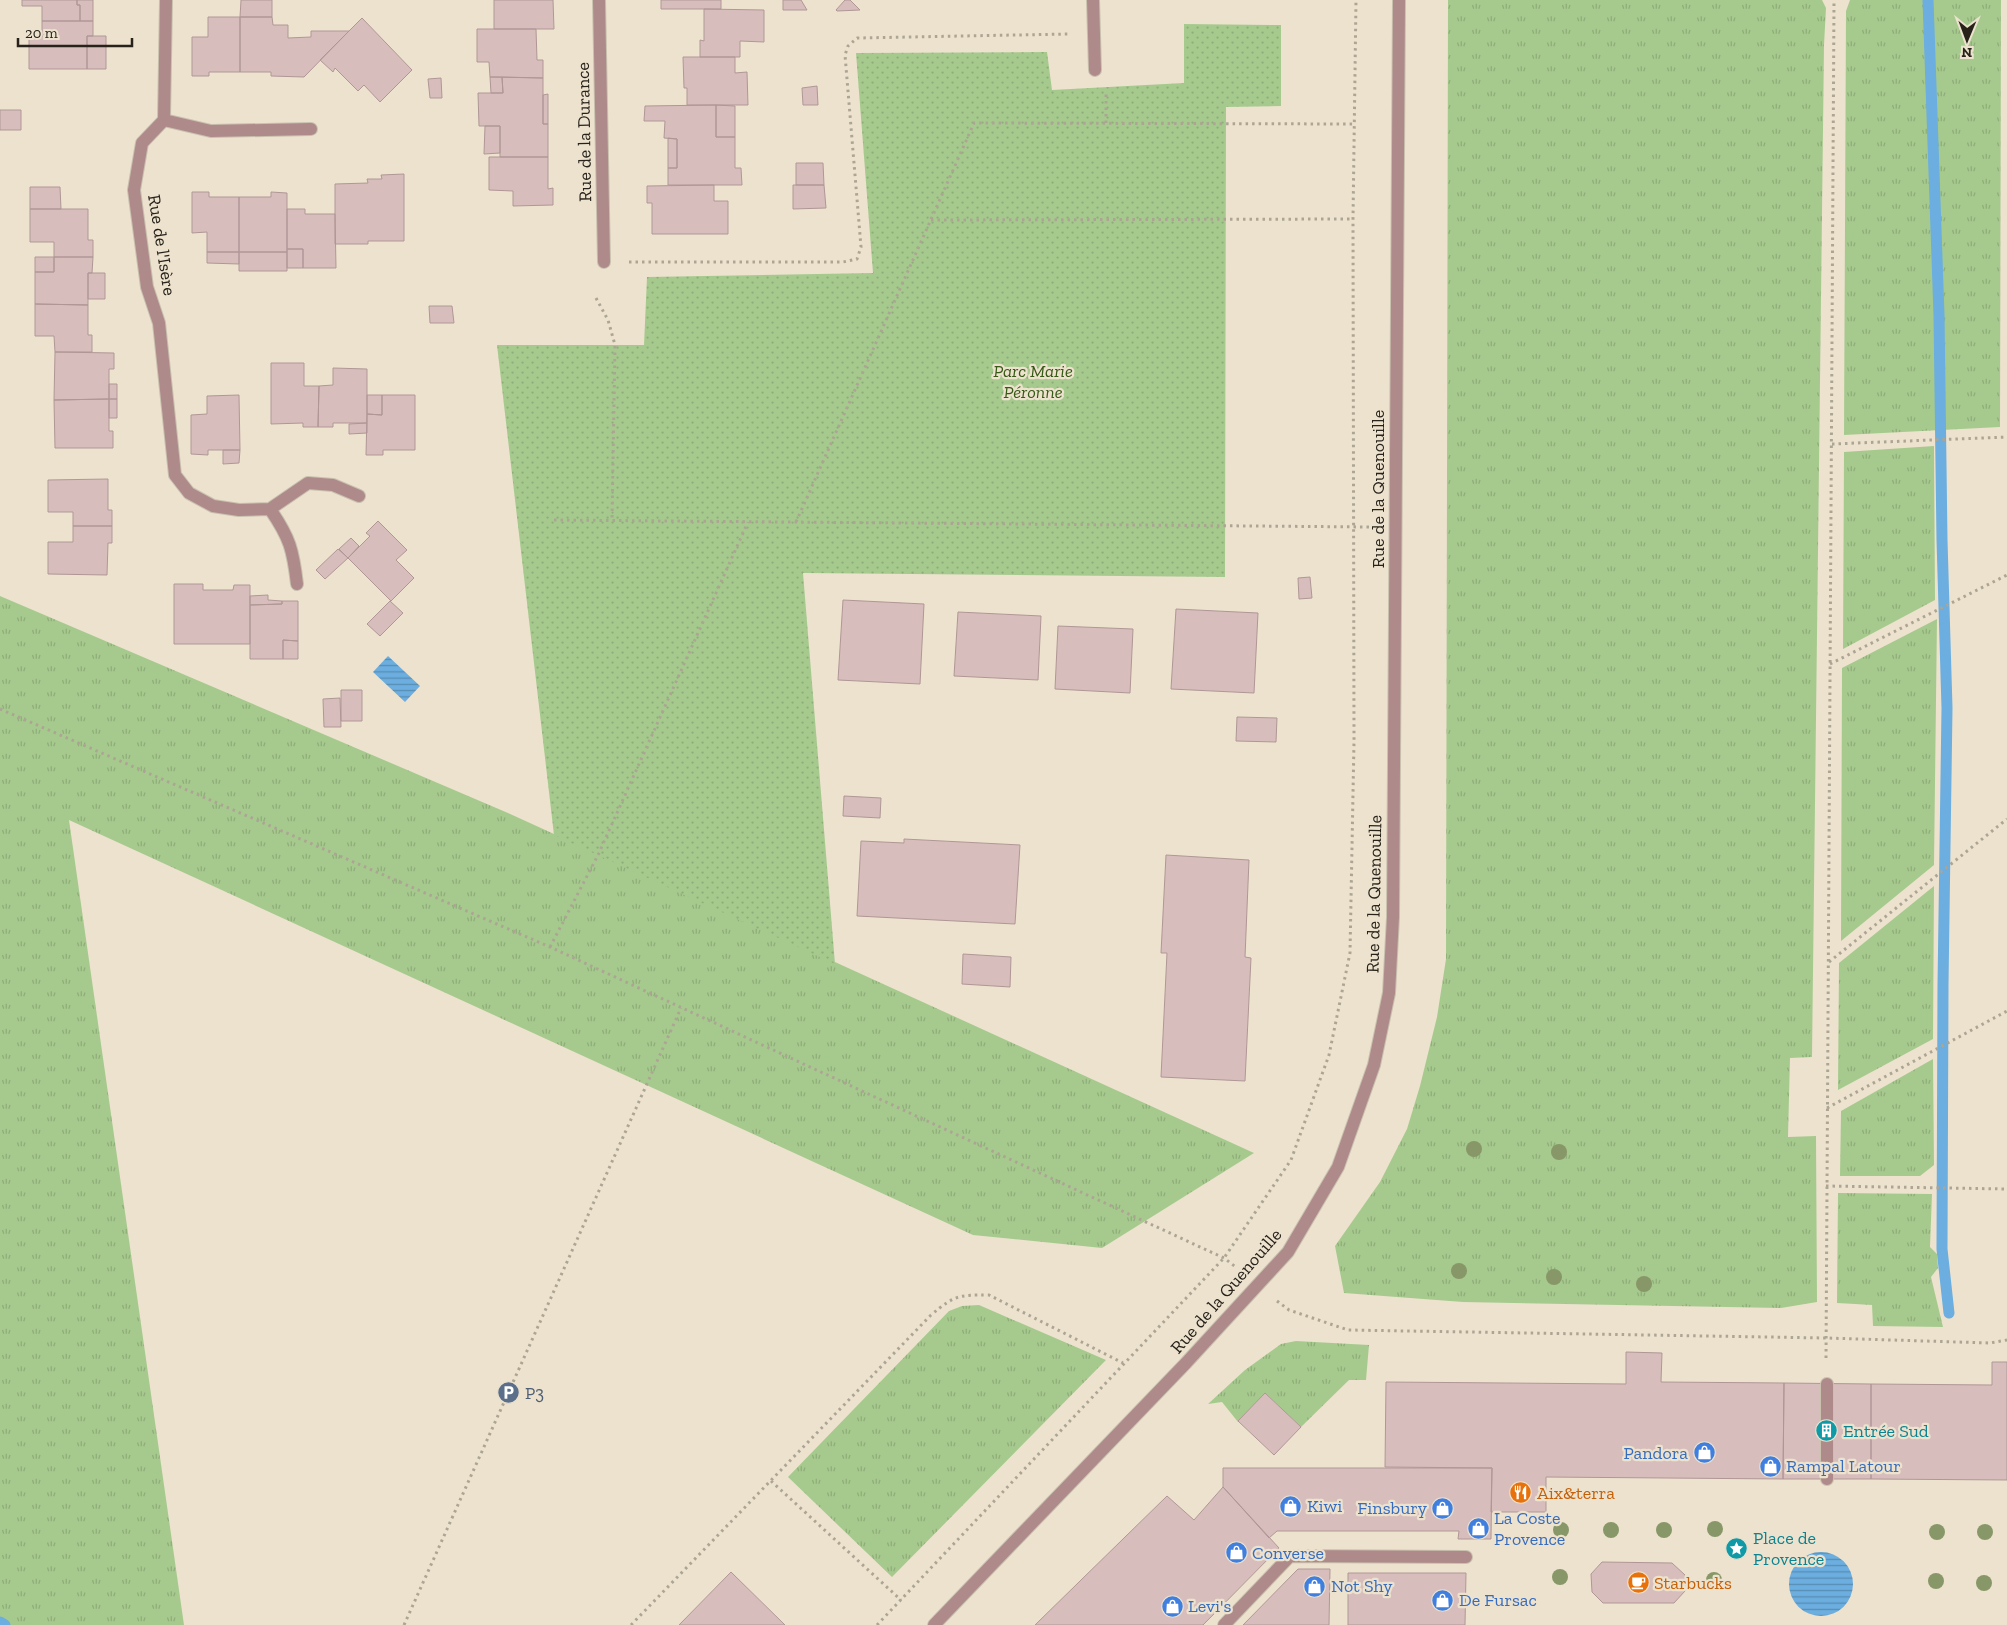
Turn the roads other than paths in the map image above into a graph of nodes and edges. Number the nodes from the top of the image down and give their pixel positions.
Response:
1 (166, 0) edge
2 (599, 0) edge
3 (1093, 0) edge
4 (1399, 0) edge
5 (1094, 70) dead end
6 (164, 120) junction
7 (311, 129) dead end
8 (604, 262) road end
9 (359, 496) dead end
10 (270, 509) junction
11 (297, 584) dead end
12 (1827, 1384) road end
13 (1827, 1479) dead end
14 (1466, 1557) dead end
15 (934, 1625) edge
16 (1224, 1625) edge

1 - 6 street
2 - 8 street, Rue de la Durance
3 - 5 street
4 - 15 street, Rue de la Quenouille
6 - 7 street
6 - 10 street, Rue de l'Isère
9 - 10 street
10 - 11 street
12 - 13 street
14 - 16 street

